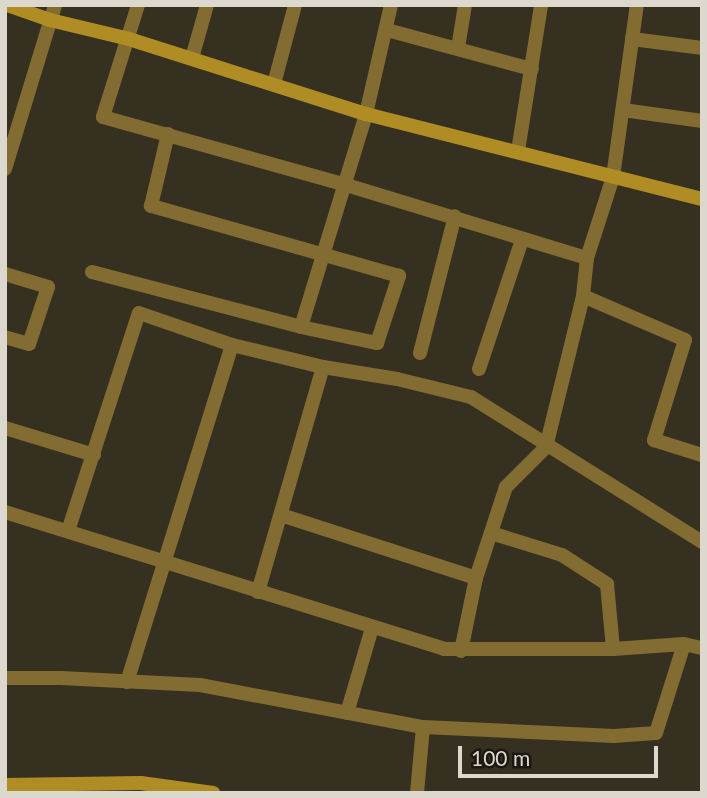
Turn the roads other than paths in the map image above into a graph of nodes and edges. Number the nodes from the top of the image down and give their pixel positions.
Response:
1 (7, 5) edge
2 (138, 5) edge
3 (207, 5) edge
4 (295, 5) edge
5 (391, 5) edge
6 (465, 5) edge
7 (541, 5) edge
8 (636, 5) edge
9 (52, 12) edge
10 (387, 30) junction
11 (129, 38) junction
12 (632, 39) junction
13 (458, 48) junction
14 (702, 48) edge
15 (192, 58) junction
16 (532, 69) junction
17 (274, 84) junction
18 (622, 110) junction
19 (366, 114) junction
20 (702, 121) edge
21 (168, 134) junction
22 (518, 151) junction
23 (5, 169) edge
24 (613, 177) junction
25 (344, 184) junction
26 (702, 199) edge
27 (455, 216) junction
28 (522, 240) junction
29 (323, 253) junction
30 (587, 258) junction
31 (92, 272) dead end
32 (5, 274) edge
33 (583, 296) junction
34 (301, 327) junction
35 (5, 337) edge
36 (232, 345) junction
37 (420, 353) dead end
38 (323, 367) junction
39 (479, 369) dead end
40 (5, 428) edge
41 (546, 447) junction
42 (94, 455) junction
43 (702, 455) edge
44 (5, 512) edge
45 (281, 515) junction
46 (68, 531) junction
47 (491, 533) junction
48 (702, 542) edge
49 (164, 563) junction
50 (476, 578) junction
51 (258, 592) junction
52 (372, 628) junction
53 (684, 644) junction
54 (702, 648) edge
55 (613, 649) junction
56 (461, 651) junction
57 (5, 678) edge
58 (127, 682) junction
59 (347, 713) junction
60 (424, 727) junction
61 (5, 785) edge
62 (213, 793) edge
63 (417, 793) edge

1 - 9 street
2 - 11 street
3 - 15 street
4 - 17 street
5 - 10 street
6 - 13 street
7 - 16 street
8 - 12 street
9 - 11 street
9 - 23 street
10 - 13 street
10 - 19 street
11 - 15 street
11 - 21 street
12 - 14 street
12 - 18 street
13 - 16 street
15 - 17 street
16 - 22 street
17 - 19 street
18 - 20 street
18 - 24 street
19 - 22 street
19 - 25 street
21 - 25 street
21 - 29 street
22 - 24 street
24 - 26 street
24 - 30 street
25 - 27 street
25 - 29 street
27 - 28 street
27 - 37 street
28 - 30 street
28 - 39 street
29 - 34 street
29 - 34 street
30 - 33 street
31 - 34 street
32 - 35 street
33 - 41 street
33 - 43 street
36 - 38 street
36 - 42 street
36 - 49 street
38 - 41 street
38 - 45 street
40 - 42 street
41 - 47 street
41 - 48 street
42 - 46 street
44 - 46 street
45 - 50 street
45 - 51 street
46 - 49 street
47 - 50 street
47 - 55 street
49 - 51 street
49 - 58 street
50 - 56 street
51 - 52 street
52 - 56 street
52 - 59 street
53 - 54 street
53 - 55 street
53 - 60 street
55 - 56 street
57 - 58 street
58 - 59 street
59 - 60 street
60 - 63 street
61 - 62 street

